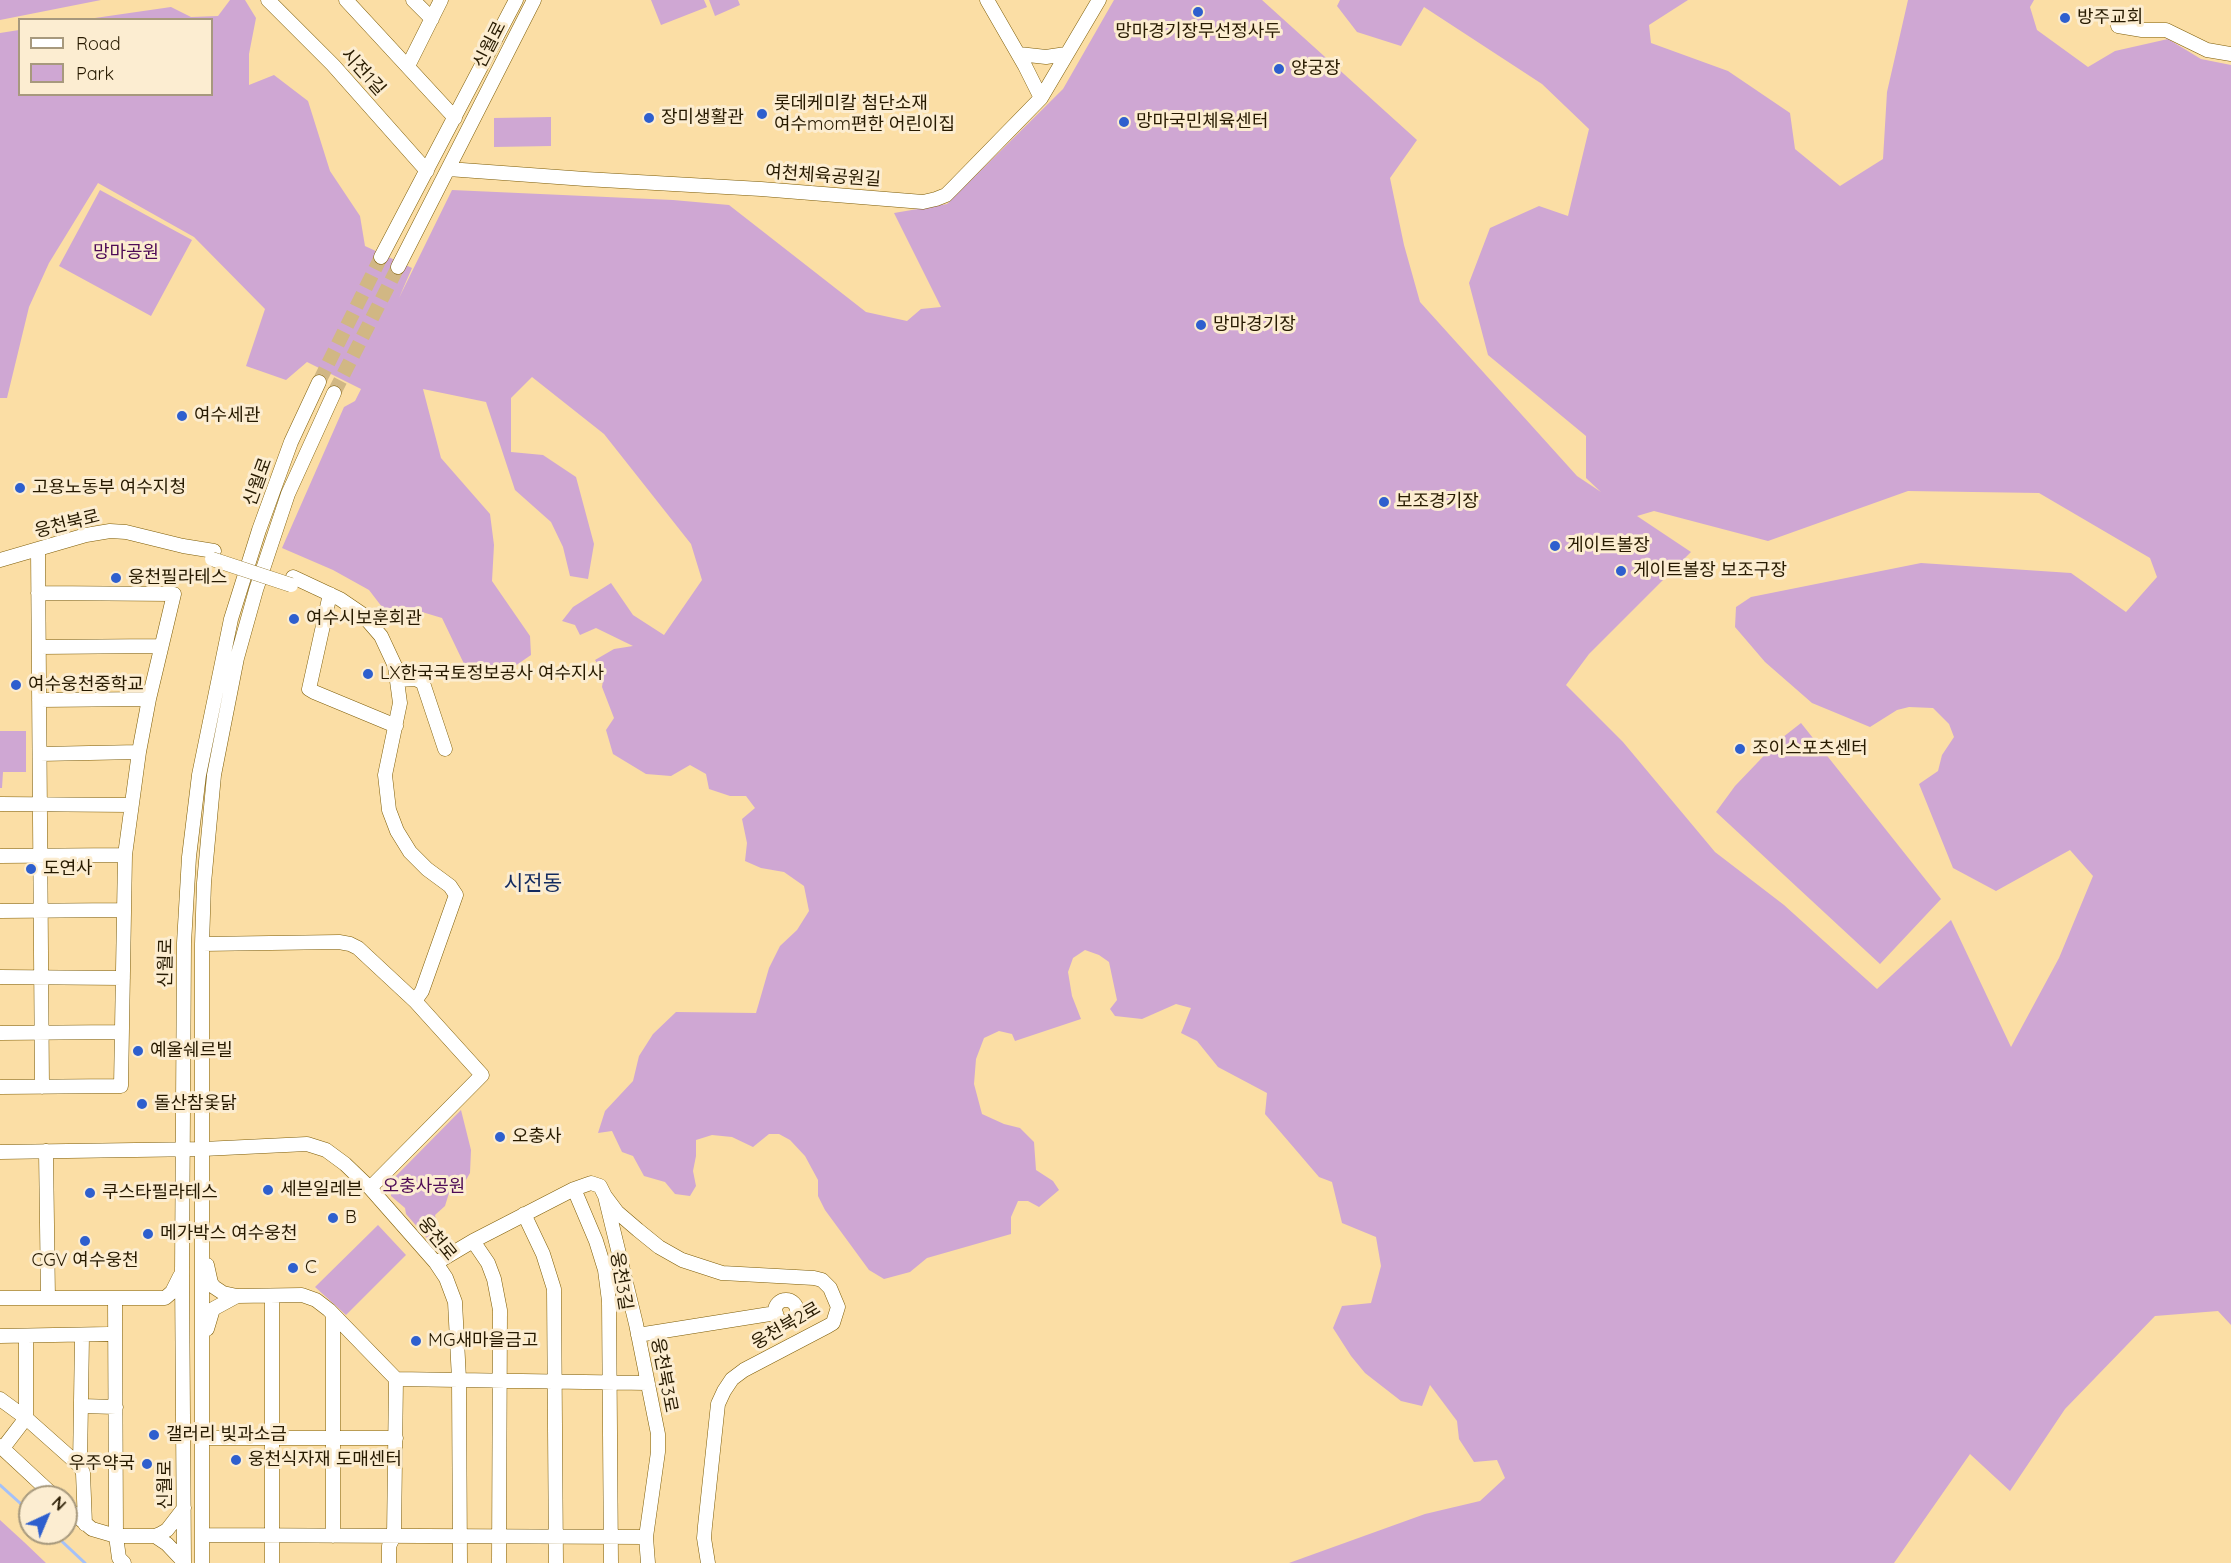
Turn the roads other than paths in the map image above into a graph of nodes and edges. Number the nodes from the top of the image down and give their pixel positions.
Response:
1 (268, 0) edge
2 (346, 0) edge
3 (413, 0) edge
4 (441, 0) edge
5 (516, 0) edge
6 (987, 0) edge
7 (1099, 0) edge
8 (532, 2) edge
9 (432, 19) junction
10 (2118, 26) dead end
11 (1019, 54) junction
12 (1066, 54) junction
13 (2231, 54) edge
14 (408, 66) junction
15 (1041, 98) junction
16 (455, 118) junction
17 (448, 169) junction
18 (427, 171) junction
19 (381, 257) tunnel mouth
20 (398, 267) tunnel mouth
21 (319, 382) tunnel mouth
22 (334, 393) tunnel mouth
23 (38, 549) junction
24 (0, 560) edge
25 (324, 592) junction
26 (38, 593) junction
27 (161, 646) junction
28 (39, 647) junction
29 (398, 680) junction
30 (149, 699) junction
31 (39, 700) junction
32 (396, 726) junction
33 (445, 749) dead end
34 (139, 752) junction
35 (40, 754) junction
36 (0, 804) edge
37 (40, 804) junction
38 (131, 805) junction
39 (125, 855) junction
40 (0, 856) edge
41 (40, 856) junction
42 (41, 910) junction
43 (124, 910) junction
44 (0, 911) edge
45 (202, 944) junction
46 (0, 977) edge
47 (42, 978) junction
48 (123, 978) junction
49 (415, 1001) junction
50 (42, 1032) junction
51 (122, 1032) junction
52 (0, 1033) edge
53 (0, 1087) edge
54 (42, 1087) junction
55 (184, 1149) junction
56 (203, 1149) junction
57 (46, 1151) junction
58 (0, 1152) edge
59 (370, 1188) junction
60 (574, 1189) junction
61 (605, 1196) junction
62 (524, 1214) junction
63 (638, 1230) junction
64 (201, 1240) junction
65 (473, 1241) junction
66 (616, 1241) junction
67 (436, 1263) junction
68 (182, 1272) junction
69 (237, 1296) junction
70 (272, 1296) junction
71 (0, 1298) edge
72 (48, 1298) junction
73 (115, 1298) junction
74 (776, 1313) dead end
75 (333, 1314) junction
76 (108, 1334) dead end
77 (638, 1335) junction
78 (0, 1336) edge
79 (26, 1336) junction
80 (82, 1336) junction
81 (202, 1349) junction
82 (396, 1378) junction
83 (459, 1379) junction
84 (500, 1380) junction
85 (555, 1381) junction
86 (610, 1383) junction
87 (647, 1383) junction
88 (0, 1399) edge
89 (81, 1406) junction
90 (116, 1407) junction
91 (26, 1418) junction
92 (202, 1438) junction
93 (271, 1438) junction
94 (333, 1438) junction
95 (396, 1438) junction
96 (1, 1447) edge
97 (80, 1466) junction
98 (42, 1485) edge
99 (184, 1508) junction
100 (78, 1518) edge
101 (85, 1524) junction
102 (202, 1535) junction
103 (272, 1535) junction
104 (116, 1536) junction
105 (155, 1536) junction
106 (333, 1536) junction
107 (394, 1536) junction
108 (460, 1536) junction
109 (499, 1536) junction
110 (556, 1536) junction
111 (611, 1536) junction
112 (646, 1537) junction
113 (124, 1563) edge
114 (184, 1563) edge
115 (202, 1563) edge
116 (272, 1563) edge
117 (389, 1563) edge
118 (460, 1563) edge
119 (499, 1563) edge
120 (556, 1563) edge
121 (611, 1563) edge
122 (648, 1563) edge
123 (708, 1563) edge

1 - 18 street, 시전1길
2 - 14 street
3 - 9 street
4 - 9 street
5 - 16 street, 신월로
6 - 11 street
7 - 12 street, 여천체육공원길
8 - 17 street, 신월로
9 - 14 street
10 - 13 street
11 - 12 street
11 - 15 street
12 - 15 street, 여천체육공원길
14 - 16 street
15 - 17 street, 여천체육공원길
16 - 18 street, 신월로
17 - 20 street, 신월로
18 - 19 street, 신월로
21 - 55 street, 신월로
22 - 45 street, 신월로
23 - 24 street, 웅천북로
23 - 25 street, 웅천북로
23 - 26 street
25 - 29 street, 웅천북로
25 - 32 street
26 - 27 street
26 - 28 street
27 - 28 street
27 - 30 street
28 - 31 street
29 - 32 street, 웅천북로
29 - 33 street
30 - 31 street
30 - 34 street
31 - 35 street
32 - 49 street, 웅천북로
34 - 35 street
34 - 38 street
35 - 37 street
36 - 37 street
37 - 38 street
37 - 41 street
38 - 39 street
39 - 41 street
39 - 43 street
40 - 41 street
41 - 42 street
42 - 43 street
42 - 44 street
42 - 47 street
43 - 48 street
45 - 49 street
45 - 56 street, 신월로
46 - 47 street
47 - 48 street
47 - 50 street
48 - 51 street
49 - 59 street
50 - 51 street
50 - 52 street
50 - 54 street
51 - 54 street
53 - 54 street
55 - 56 street, 웅천로
55 - 57 street, 웅천로
55 - 68 street, 신월로
56 - 59 street, 웅천로
56 - 64 street, 신월로
57 - 58 street, 웅천로
57 - 72 street
59 - 67 street, 웅천로
60 - 61 street
60 - 62 street
60 - 86 street, 웅천3길
61 - 63 street, 웅천북2로
61 - 66 street, 웅천북3로
62 - 65 street
62 - 85 street
63 - 66 street
63 - 123 street, 웅천북2로
64 - 69 street
64 - 81 street, 신월로
65 - 67 street
65 - 84 street
66 - 77 street, 웅천북3로
67 - 83 street, 웅천로
68 - 73 street
68 - 99 street, 신월로
69 - 70 street
69 - 81 street
70 - 75 street
70 - 93 street
71 - 72 street
72 - 73 street
73 - 90 street
74 - 77 street
75 - 82 street
75 - 94 street
76 - 80 street
77 - 87 street, 웅천북3로
78 - 79 street
79 - 80 street
79 - 91 street
80 - 89 street
81 - 92 street, 신월로
82 - 83 street
82 - 95 street
83 - 84 street
83 - 108 street, 웅천로
84 - 85 street
84 - 109 street
85 - 86 street
85 - 110 street
86 - 87 street
86 - 111 street, 웅천3길
87 - 112 street, 웅천북3로
88 - 91 street
89 - 90 street
89 - 97 street
90 - 104 street
91 - 96 street
91 - 97 street
92 - 93 street
92 - 102 street, 신월로
93 - 94 street
93 - 103 street
94 - 95 street
94 - 106 street
95 - 107 street
96 - 98 street
97 - 101 street
99 - 105 street
99 - 114 street, 신월로
100 - 101 street
101 - 104 street
102 - 103 street
102 - 115 street, 신월로
103 - 106 street
103 - 116 street
104 - 105 street
104 - 113 street
105 - 114 street
106 - 107 street
107 - 108 street
107 - 117 street
108 - 109 street
108 - 118 street, 웅천로
109 - 110 street
109 - 119 street
110 - 111 street
110 - 120 street
111 - 112 street
111 - 121 street, 웅천3길
112 - 122 street, 웅천북3로

